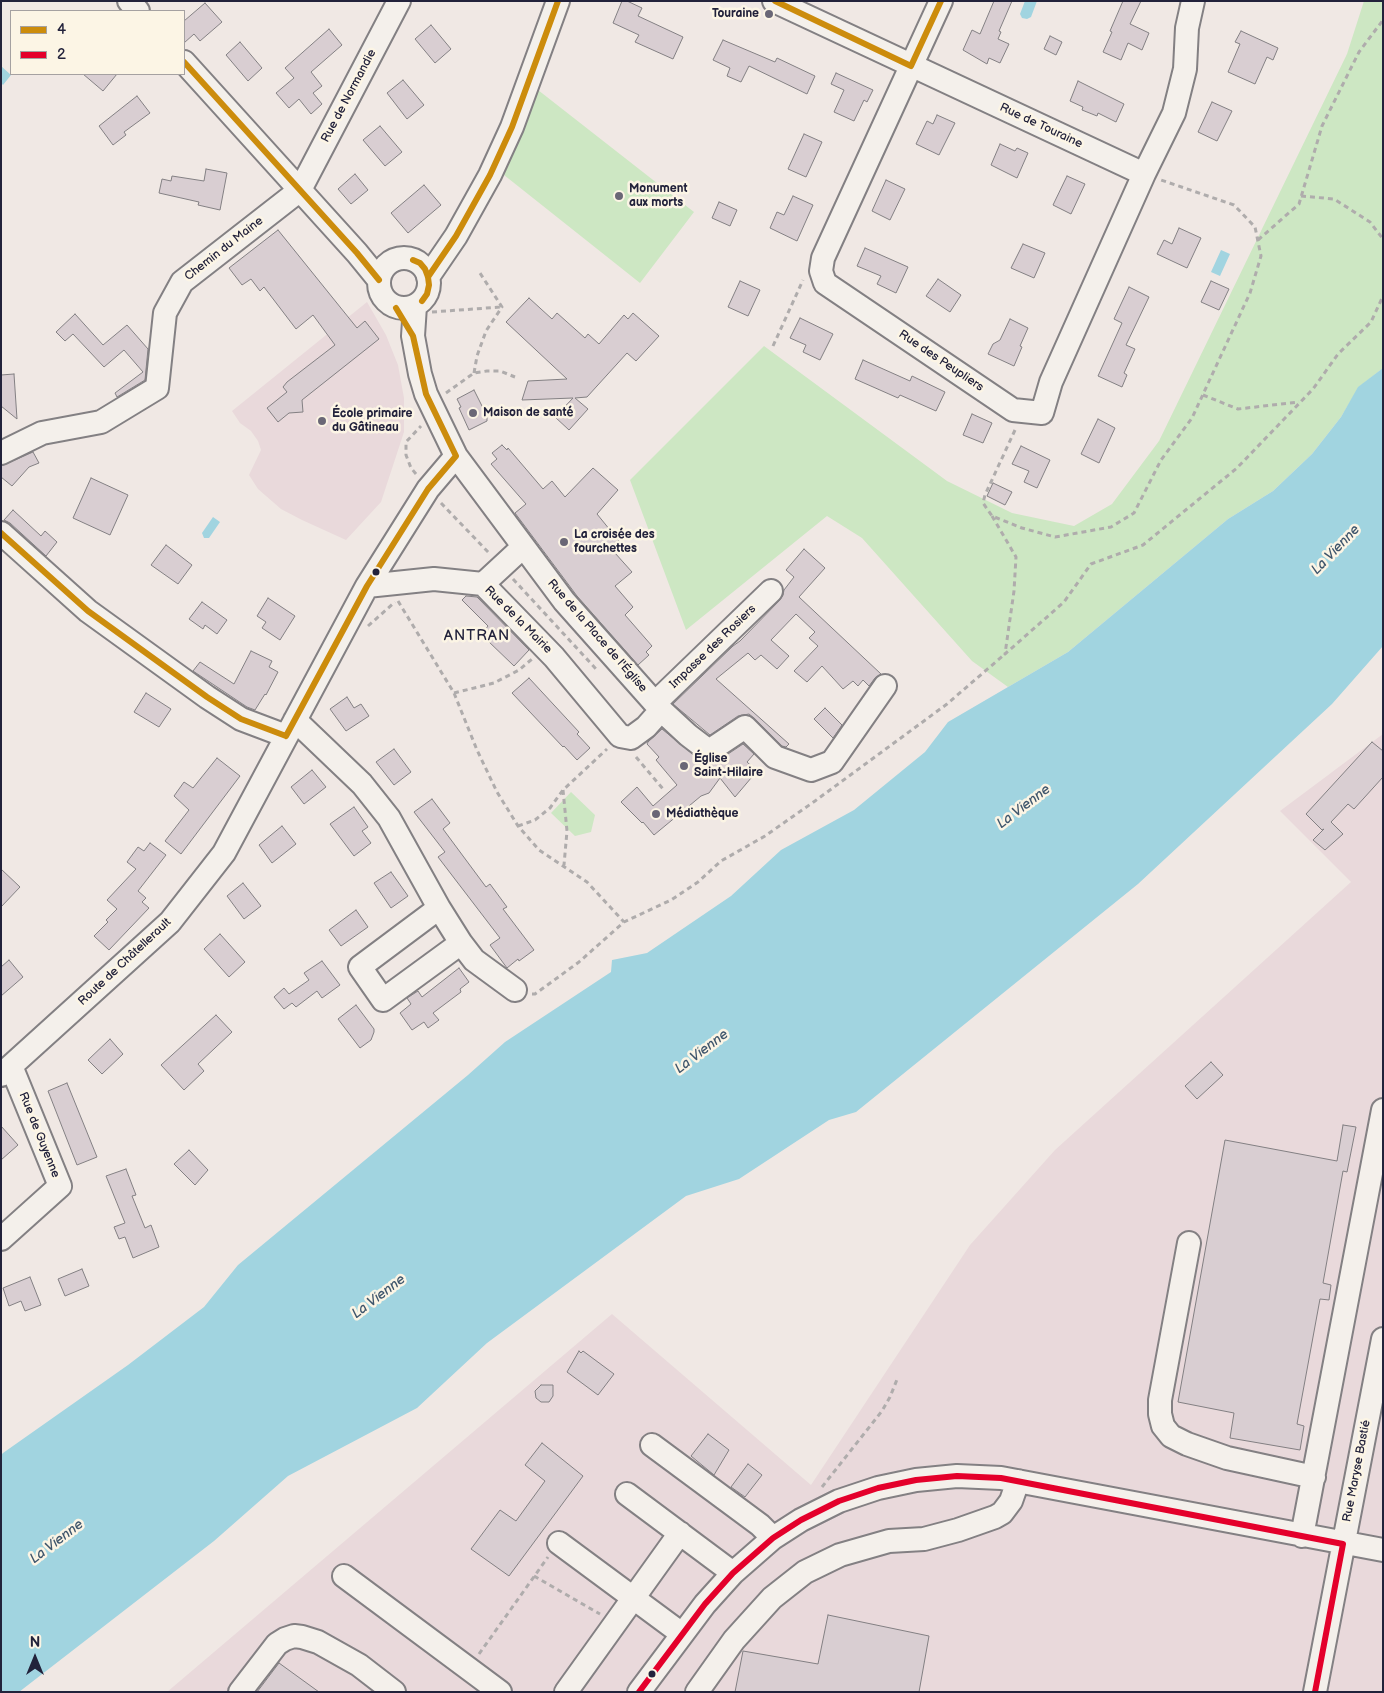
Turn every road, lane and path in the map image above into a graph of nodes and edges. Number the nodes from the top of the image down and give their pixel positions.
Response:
1 (400, 1) edge
2 (558, 1) edge
3 (774, 1) edge
4 (941, 1) edge
5 (1193, 1) edge
6 (1383, 20) edge
7 (185, 63) edge
8 (911, 66) junction
9 (1144, 174) junction
10 (300, 190) junction
11 (1302, 196) junction
12 (1383, 239) edge
13 (1258, 240) junction
14 (444, 252) junction
15 (412, 260) junction
16 (478, 270) dead end
17 (384, 271) junction
18 (821, 271) junction
19 (428, 277) junction
20 (1383, 296) edge
21 (502, 307) junction
22 (421, 310) junction
23 (773, 346) dead end
24 (474, 373) dead end
25 (1203, 395) junction
26 (1299, 402) junction
27 (1024, 411) junction
28 (1, 453) edge
29 (456, 456) junction
30 (992, 516) junction
31 (1, 533) edge
32 (523, 547) junction
33 (484, 584) junction
34 (378, 585) junction
35 (771, 591) dead end
36 (546, 648) junction
37 (1005, 654) junction
38 (885, 686) dead end
39 (454, 693) junction
40 (658, 706) junction
41 (291, 728) junction
42 (626, 737) junction
43 (563, 790) junction
44 (518, 826) junction
45 (564, 866) junction
46 (439, 908) junction
47 (624, 922) junction
48 (461, 943) junction
49 (515, 990) joint
50 (6, 1070) edge
51 (1383, 1110) edge
52 (1, 1239) edge
53 (1189, 1244) dead end
54 (1383, 1339) edge
55 (898, 1377) dead end
56 (652, 1446) dead end
57 (1314, 1477) junction
58 (1018, 1482) junction
59 (628, 1494) dead end
60 (820, 1509) junction
61 (680, 1533) junction
62 (1302, 1536) junction
63 (773, 1538) junction
64 (559, 1543) joint
65 (1343, 1544) junction
66 (1383, 1550) edge
67 (733, 1573) junction
68 (344, 1576) dead end
69 (534, 1576) junction
70 (633, 1599) junction
71 (616, 1623) junction
72 (682, 1634) junction
73 (469, 1669) junction
74 (240, 1692) edge
75 (394, 1692) edge
76 (500, 1692) edge
77 (566, 1692) edge
78 (639, 1692) edge
79 (697, 1692) edge
80 (1315, 1692) edge

1 - 10 street, Rue de Normandie
2 - 14 street
3 - 8 street, Rue de Touraine
4 - 8 street
5 - 9 street
6 - 11 path
7 - 10 street
8 - 9 street, Rue de Touraine
8 - 18 street
9 - 13 path
9 - 27 street
10 - 17 street
10 - 28 street, Chemin du Maine
11 - 12 path
11 - 13 path
13 - 25 path
14 - 15 street
14 - 19 street
15 - 17 street
15 - 19 street
16 - 21 path
17 - 22 street
18 - 23 path
18 - 27 street, Rue des Peupliers
19 - 22 street
20 - 26 path
21 - 22 path
21 - 24 path
22 - 29 street
25 - 26 path
25 - 30 path
26 - 37 path
27 - 30 path
29 - 32 street, Rue de la Place de l'Église
29 - 34 street, Route de Châtellerault
30 - 37 path
31 - 41 street
32 - 33 street
32 - 40 street, Rue de la Place de l'Église
33 - 34 street, Rue de la Mairie
33 - 36 street, Rue de la Mairie
34 - 39 path
34 - 41 street, Route de Châtellerault
35 - 40 street, Impasse des Rosiers
36 - 39 path
36 - 42 street, Rue de la Mairie
37 - 47 path
38 - 40 street, Rue de la Place de l'Église
39 - 44 path
40 - 42 street
41 - 46 street
41 - 50 street, Route de Châtellerault
42 - 43 path
43 - 44 path
43 - 45 path
44 - 45 path
45 - 47 path
46 - 48 street
46 - 48 street
47 - 49 path
48 - 49 street
50 - 52 street, Rue de Guyenne
51 - 57 street
53 - 57 street
54 - 65 street, Rue Maryse Bastié
55 - 60 path
56 - 63 street
57 - 62 street
58 - 60 street
58 - 62 street
58 - 79 street
59 - 61 street
60 - 63 street
61 - 67 street
61 - 70 street
62 - 65 street
63 - 67 street
64 - 69 path
64 - 70 street
65 - 66 street
65 - 80 street, Rue Maryse Bastié
67 - 72 street
68 - 73 street
69 - 71 path
69 - 73 path
70 - 71 street
70 - 72 street
71 - 77 street
72 - 78 street
73 - 76 street
74 - 75 street

